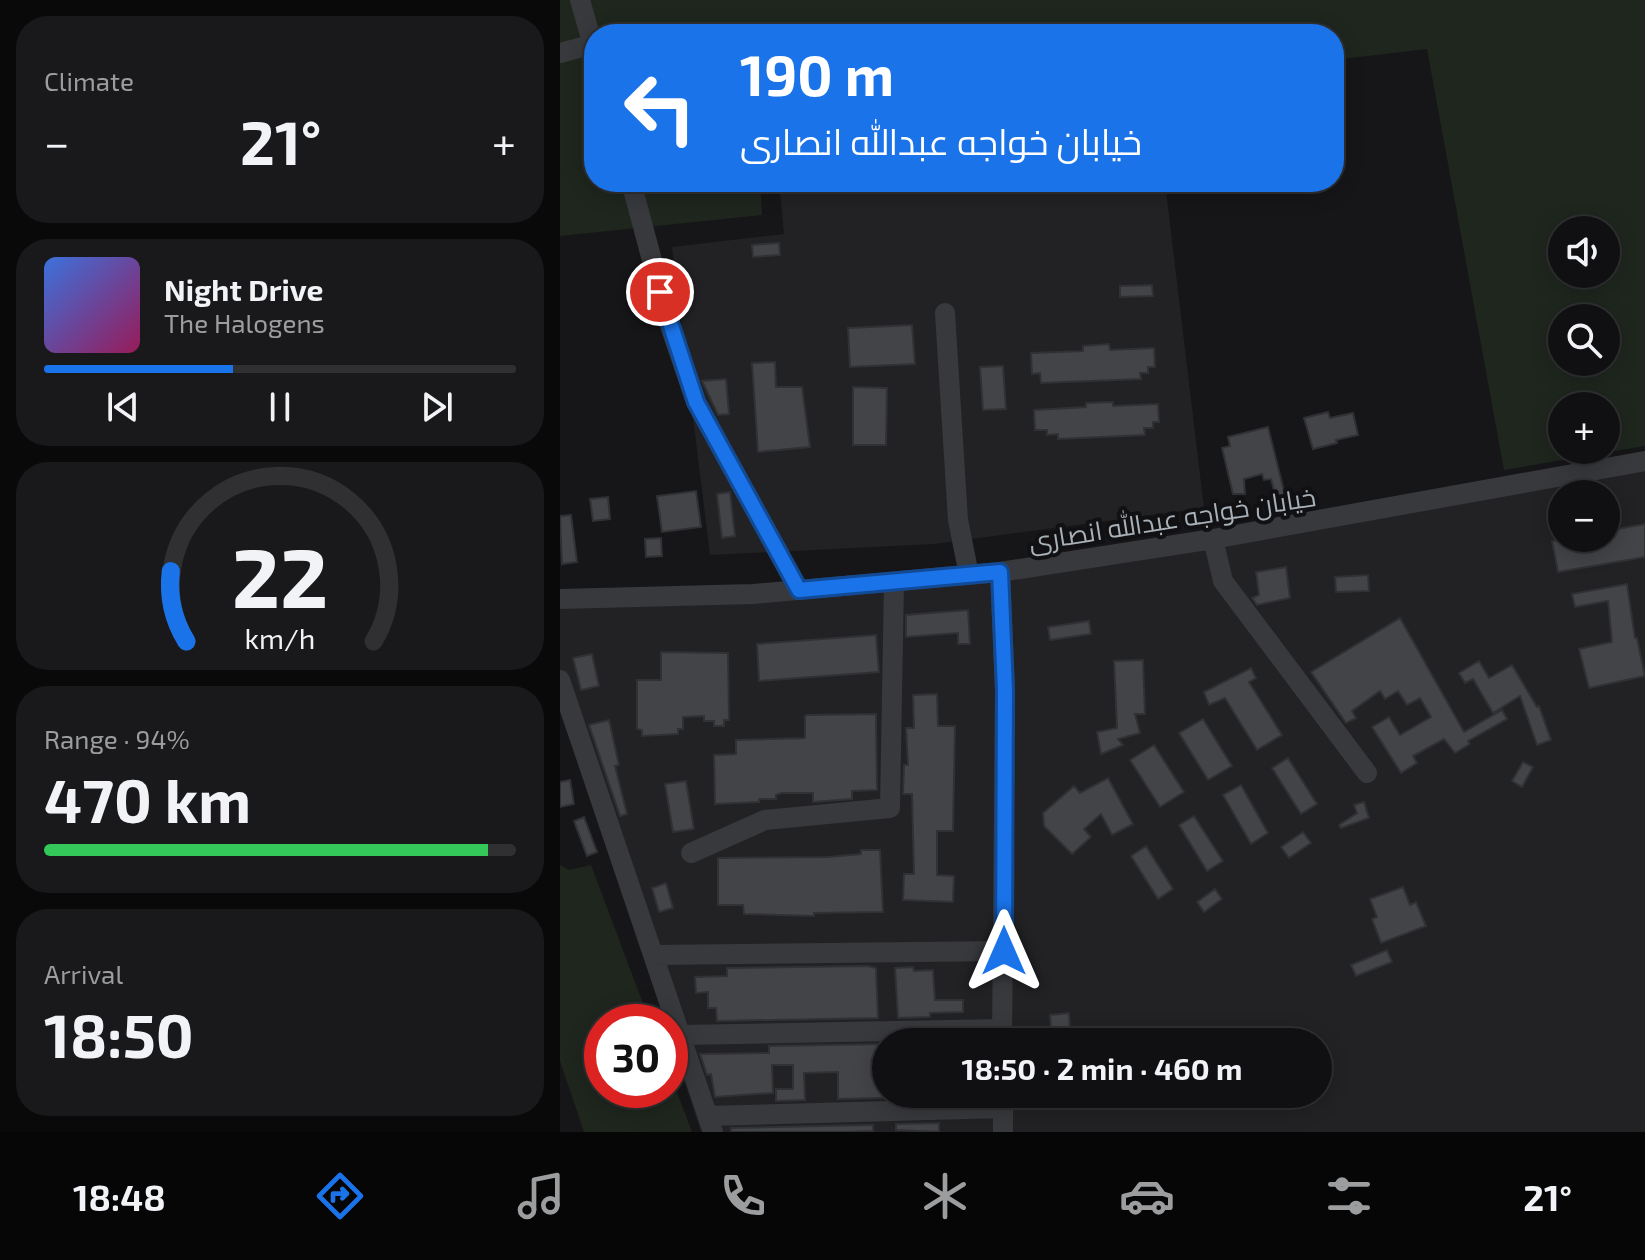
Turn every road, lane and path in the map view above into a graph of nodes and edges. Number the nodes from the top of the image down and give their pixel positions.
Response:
1 (580, 0) edge
2 (587, 24) edge
3 (584, 49) edge
4 (560, 53) edge
5 (634, 192) edge
6 (945, 313) dead end
7 (1645, 461) edge
8 (1213, 539) junction
9 (1000, 572) junction
10 (969, 575) junction
11 (894, 582) junction
12 (799, 590) junction
13 (560, 599) edge
14 (560, 680) edge
15 (1367, 773) dead end
16 (691, 853) dead end
17 (1004, 951) junction
18 (653, 955) junction
19 (670, 1004) edge
20 (1002, 1028) edge
21 (688, 1035) edge
22 (872, 1035) edge
23 (688, 1056) edge
24 (914, 1108) edge
25 (1003, 1108) edge
26 (711, 1124) edge
27 (1003, 1132) edge

1 - 2 street
3 - 4 street
5 - 12 street
6 - 10 street
7 - 8 street, خیابان خواجه عبدالله انصاری
8 - 9 street, خیابان خواجه عبدالله انصاری
8 - 15 street
9 - 10 street, خیابان خواجه عبدالله انصاری
9 - 17 street
10 - 11 street, خیابان خواجه عبدالله انصاری
11 - 12 street, خیابان خواجه عبدالله انصاری
11 - 16 street
12 - 13 street, خیابان خواجه عبدالله انصاری
14 - 18 street
17 - 18 street
17 - 20 street
18 - 19 street
21 - 22 street
23 - 26 street
24 - 26 street
25 - 27 street

